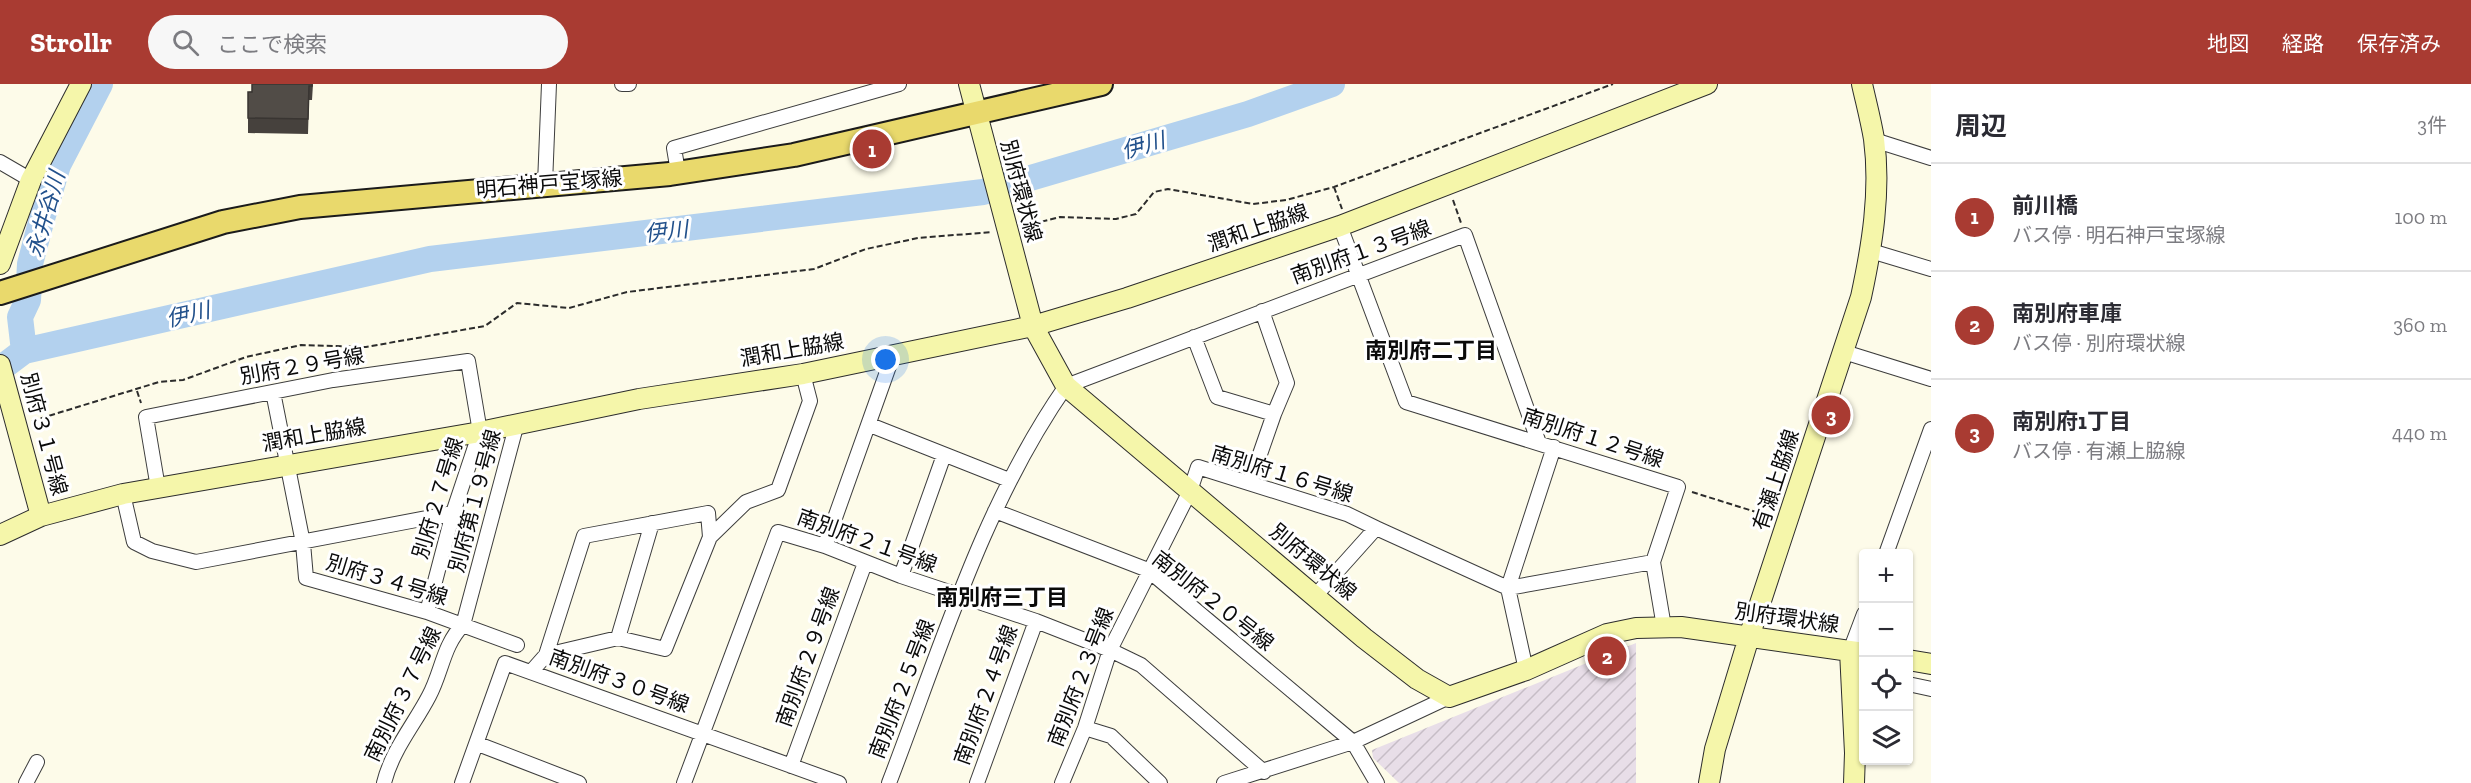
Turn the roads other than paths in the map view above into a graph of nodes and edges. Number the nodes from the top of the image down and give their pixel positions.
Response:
1 (81, 84) edge
2 (549, 84) edge
3 (622, 84) edge
4 (629, 84) edge
5 (899, 84) edge
6 (969, 84) edge
7 (1101, 84) edge
8 (1707, 84) edge
9 (1862, 84) edge
10 (979, 120) junction
11 (1874, 140) junction
12 (1931, 158) edge
13 (0, 162) edge
14 (678, 172) junction
15 (31, 180) junction
16 (545, 184) junction
17 (1343, 224) junction
18 (1871, 251) junction
19 (0, 264) edge
20 (1931, 268) edge
21 (1358, 276) junction
22 (7, 291) edge
23 (1262, 311) junction
24 (1033, 326) junction
25 (1194, 337) junction
26 (1844, 352) junction
27 (893, 355) junction
28 (0, 365) edge
29 (803, 374) junction
30 (1931, 379) edge
31 (1066, 386) junction
32 (273, 392) junction
33 (1274, 414) junction
34 (517, 423) junction
35 (870, 425) junction
36 (1931, 429) edge
37 (480, 432) junction
38 (1539, 443) junction
39 (1554, 447) junction
40 (944, 454) junction
41 (289, 464) junction
42 (1009, 480) junction
43 (1250, 483) junction
44 (158, 488) junction
45 (1190, 491) junction
46 (123, 494) junction
47 (995, 511) junction
48 (453, 513) junction
49 (41, 516) junction
50 (652, 523) junction
51 (1376, 528) junction
52 (0, 535) edge
53 (710, 537) junction
54 (303, 543) junction
55 (825, 546) junction
56 (1888, 549) edge
57 (1653, 562) junction
58 (865, 563) junction
59 (1148, 570) junction
60 (901, 576) junction
61 (1508, 588) junction
62 (1316, 595) junction
63 (961, 597) junction
64 (427, 612) junction
65 (1036, 621) junction
66 (463, 625) junction
67 (1664, 627) junction
68 (1749, 637) junction
69 (618, 638) junction
70 (517, 645) dead end
71 (1110, 650) junction
72 (1857, 652) edge
73 (546, 655) junction
74 (1913, 661) edge
75 (1931, 664) edge
76 (1526, 670) junction
77 (531, 672) junction
78 (1913, 685) edge
79 (1931, 689) edge
80 (1449, 697) junction
81 (1085, 728) junction
82 (702, 734) junction
83 (1353, 742) junction
84 (478, 744) junction
85 (1859, 751) edge
86 (37, 762) dead end
87 (791, 766) junction
88 (1264, 772) junction
89 (26, 783) edge
90 (384, 783) edge
91 (462, 783) edge
92 (579, 783) edge
93 (684, 783) edge
94 (839, 783) edge
95 (888, 783) edge
96 (976, 783) edge
97 (1062, 783) edge
98 (1160, 783) edge
99 (1224, 783) edge
100 (1377, 783) edge
101 (1709, 783) edge
102 (1854, 783) edge

1 - 15 street
2 - 16 street
3 - 4 street
5 - 14 street
6 - 10 street, 別府環状線
7 - 10 main road, 明石神戸宝塚線
8 - 17 street, 潤和上脇線
9 - 11 street, 有瀬上脇線
10 - 14 main road, 明石神戸宝塚線
10 - 24 street, 別府環状線
11 - 12 street
11 - 18 street, 有瀬上脇線
13 - 15 street
14 - 16 main road, 明石神戸宝塚線
15 - 19 street
16 - 22 main road, 明石神戸宝塚線
17 - 21 street, 南別府１２号線
17 - 24 street, 潤和上脇線
18 - 20 street
18 - 26 street, 有瀬上脇線
21 - 23 street, 南別府１３号線
21 - 38 street, 南別府１２号線
21 - 38 street, 南別府１３号線
23 - 25 street, 南別府１３号線
23 - 33 street
24 - 27 street, 潤和上脇線
24 - 31 street, 別府環状線
25 - 31 street, 南別府１３号線
25 - 33 street
26 - 30 street
26 - 68 street, 有瀬上脇線
27 - 29 street, 潤和上脇線
27 - 35 street
28 - 49 street, 別府３１号線
29 - 34 street, 潤和上脇線
29 - 53 street
31 - 42 street, 南別府２５号線
31 - 45 street, 別府環状線
32 - 37 street, 別府２９号線
32 - 41 street, 別府３４号線
32 - 44 street, 別府２９号線
33 - 43 street
34 - 37 street, 潤和上脇線
34 - 66 street, 別府第１９号線
35 - 40 street
35 - 55 street
36 - 56 street
37 - 41 street, 潤和上脇線
37 - 48 street, 別府２７号線
38 - 39 street, 南別府１２号線
39 - 57 street, 南別府１２号線
39 - 61 street
40 - 42 street
40 - 60 street
41 - 44 street, 潤和上脇線
41 - 54 street, 別府３４号線
42 - 47 street, 南別府２５号線
43 - 45 street, 南別府１６号線
43 - 51 street, 南別府１６号線
44 - 46 street, 潤和上脇線
45 - 59 street, 南別府２３号線
45 - 62 street, 別府環状線
46 - 49 street, 潤和上脇線
46 - 54 street
47 - 59 street, 南別府２０号線
47 - 63 street, 南別府２５号線
48 - 54 street
48 - 64 street, 別府２７号線
49 - 52 street, 潤和上脇線
50 - 53 street
50 - 69 street
50 - 73 street
51 - 61 street
51 - 62 street
53 - 69 street
54 - 64 street, 別府３４号線
55 - 58 street, 南別府２１号線
55 - 82 street, 南別府２１号線
57 - 61 street
57 - 67 street
58 - 60 street, 南別府２１号線
58 - 87 street, 南別府２９号線
59 - 71 street, 南別府２３号線
59 - 83 street, 南別府２０号線
60 - 63 street, 南別府２１号線
61 - 76 street
62 - 80 street, 別府環状線
63 - 65 street, 南別府２１号線
63 - 95 street, 南別府２５号線
64 - 66 street, 別府３４号線
65 - 71 street, 南別府２１号線
65 - 96 street, 南別府２４号線
66 - 70 street, 別府３４号線
66 - 90 street, 南別府３７号線
67 - 68 street, 別府環状線
67 - 76 street, 別府環状線
68 - 72 street, 別府環状線
68 - 101 street, 有瀬上脇線
69 - 73 street
71 - 81 street, 南別府２３号線
71 - 88 street, 南別府２１号線
72 - 85 street
73 - 77 street
74 - 75 street
76 - 80 street, 別府環状線
77 - 82 street, 南別府３０号線
77 - 84 street, 南別府３０号線
78 - 79 street
80 - 83 street
81 - 97 street, 南別府２３号線
81 - 98 street
82 - 87 street, 南別府３０号線
82 - 93 street, 南別府２１号線
83 - 88 street
83 - 100 street, 南別府２０号線
84 - 91 street, 南別府３０号線
84 - 92 street
85 - 102 street
86 - 89 street
87 - 94 street, 南別府３０号線
88 - 99 street

